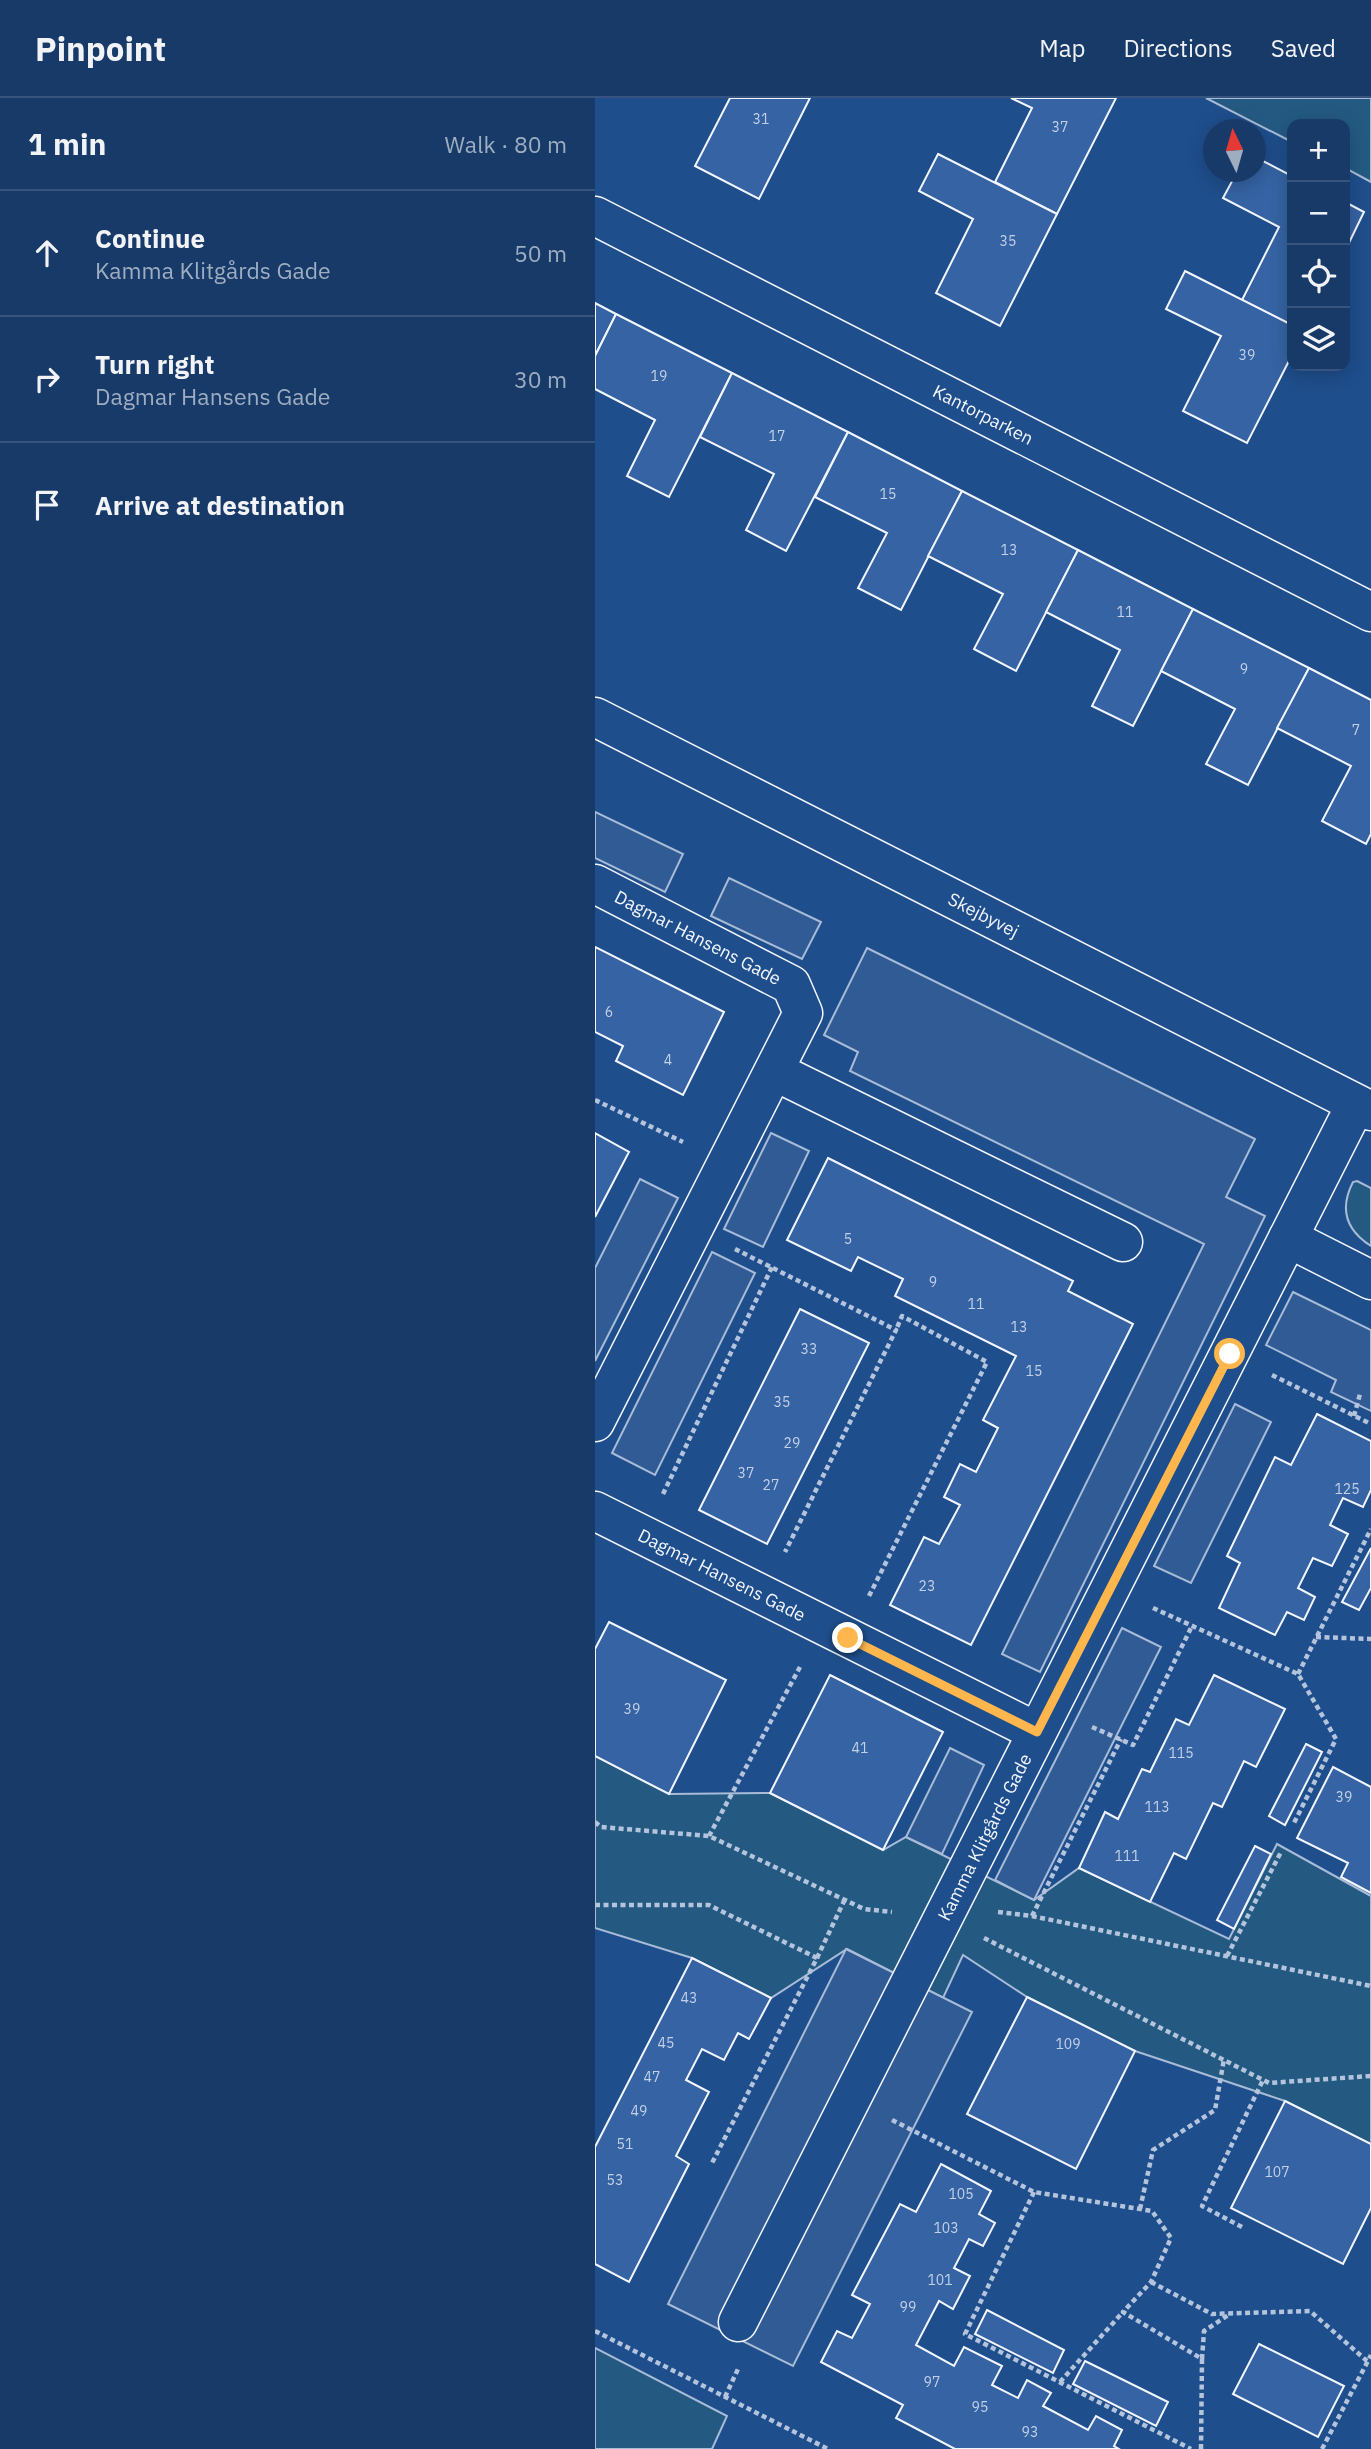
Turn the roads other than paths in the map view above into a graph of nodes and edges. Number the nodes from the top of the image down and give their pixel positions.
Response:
1 (595, 216) edge
2 (1371, 612) edge
3 (595, 717) edge
4 (595, 884) edge
5 (774, 1071) junction
6 (1364, 1107) edge
7 (1288, 1238) junction
8 (1123, 1242) dead end
9 (1371, 1280) edge
10 (595, 1422) edge
11 (595, 1511) edge
12 (1043, 1720) junction
13 (738, 2322) dead end

1 - 2 street, Kantorparken
3 - 6 street, Skejbyvej
4 - 5 street, Dagmar Hansens Gade
5 - 8 street
5 - 10 street, Dagmar Hansens Gade
6 - 7 street, Kamma Klitgårds Gade
7 - 9 street
7 - 12 street, Kamma Klitgårds Gade
11 - 12 street, Dagmar Hansens Gade
12 - 13 street, Kamma Klitgårds Gade

